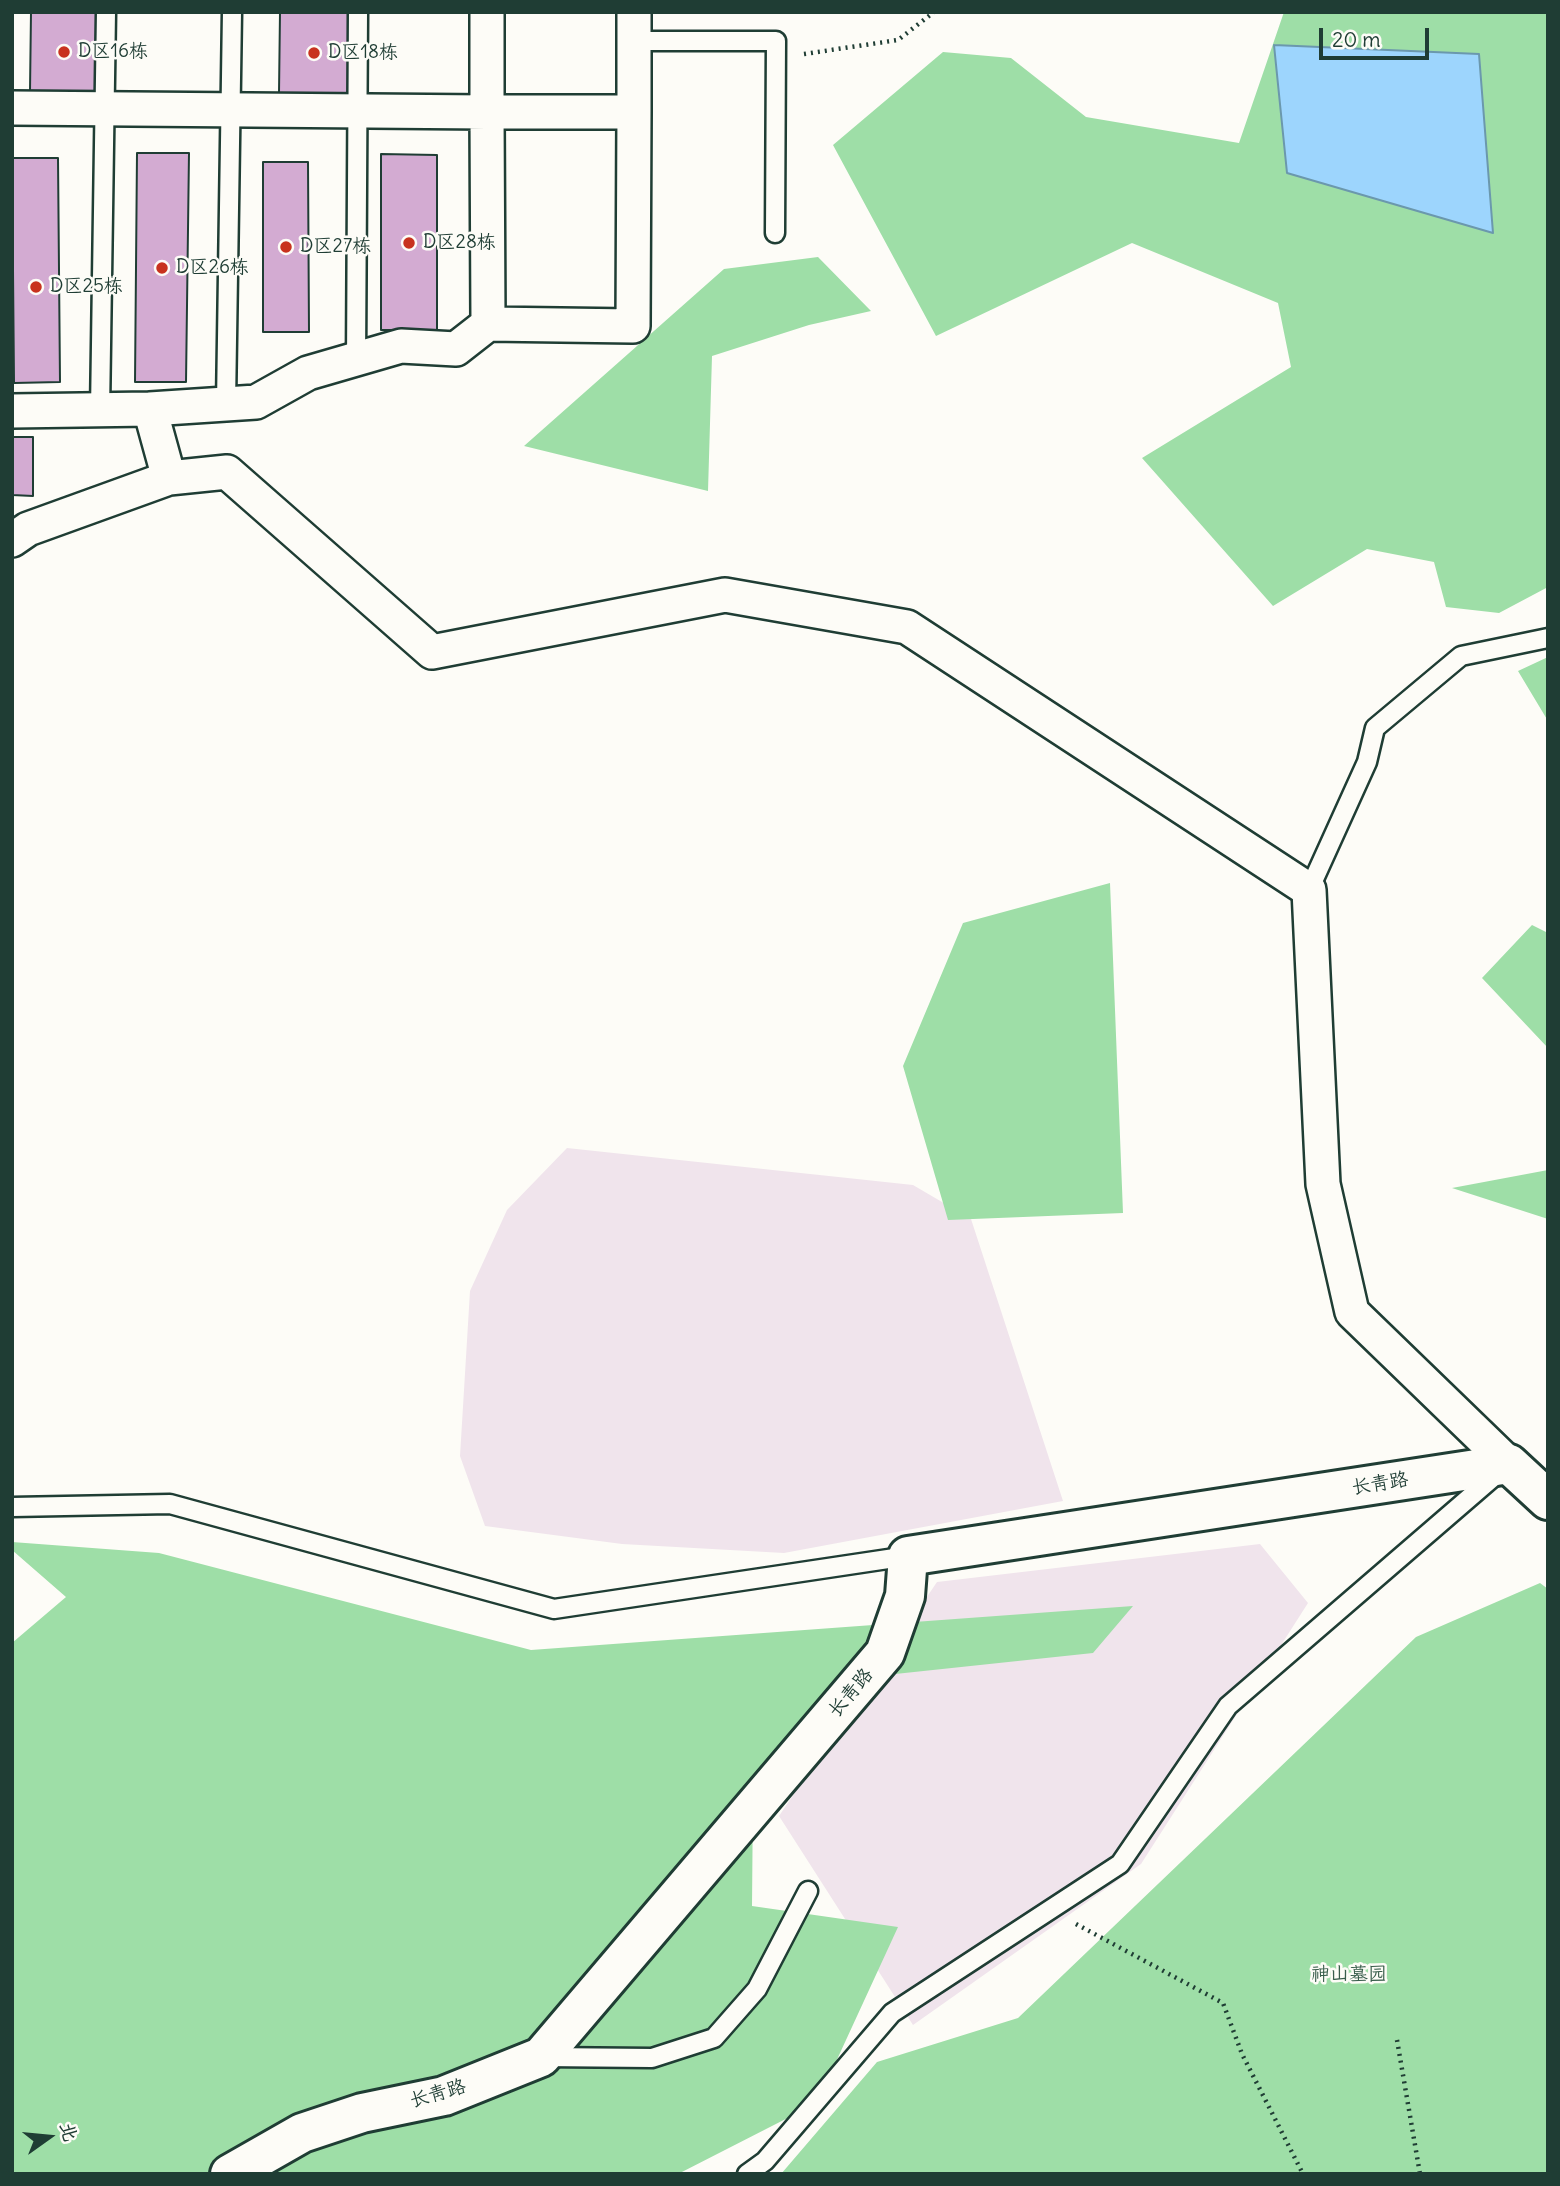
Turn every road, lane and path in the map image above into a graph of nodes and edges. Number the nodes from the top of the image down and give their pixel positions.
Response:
1 (106, 12) edge
2 (232, 12) edge
3 (358, 12) edge
4 (486, 12) edge
5 (934, 12) edge
6 (634, 26) edge
7 (775, 59) junction
8 (12, 108) edge
9 (104, 109) junction
10 (230, 110) junction
11 (357, 111) junction
12 (487, 112) junction
13 (634, 112) junction
14 (775, 233) dead end
15 (488, 324) junction
16 (356, 361) junction
17 (226, 404) junction
18 (150, 409) junction
19 (12, 411) edge
20 (100, 411) junction
21 (169, 478) junction
22 (12, 540) edge
23 (1548, 638) edge
24 (1309, 890) junction
25 (1509, 1464) junction
26 (1548, 1500) edge
27 (12, 1507) edge
28 (908, 1556) junction
29 (808, 1891) dead end
30 (1050, 1910) junction
31 (1396, 2040) dead end
32 (541, 2057) junction
33 (763, 2167) edge
34 (230, 2174) edge
35 (747, 2174) edge
36 (1303, 2174) edge
37 (1420, 2174) edge

1 - 9 lane
2 - 10 lane
3 - 11 lane
4 - 12 street
5 - 7 path
6 - 7 lane
6 - 13 street
7 - 14 lane
8 - 9 street
9 - 10 street
9 - 20 lane
10 - 11 street
10 - 17 lane
11 - 12 street
11 - 16 lane
12 - 13 street
12 - 15 street
13 - 15 street
15 - 16 street
16 - 17 street
17 - 18 street
18 - 20 street
18 - 21 street
19 - 20 street
21 - 22 street
21 - 24 street
23 - 24 lane
24 - 25 street
25 - 26 street
25 - 28 street, 长青路
25 - 30 lane
27 - 28 lane
28 - 32 street, 长青路
29 - 32 lane
30 - 33 lane
30 - 36 path
31 - 37 path
32 - 34 street, 长青路
33 - 35 lane

